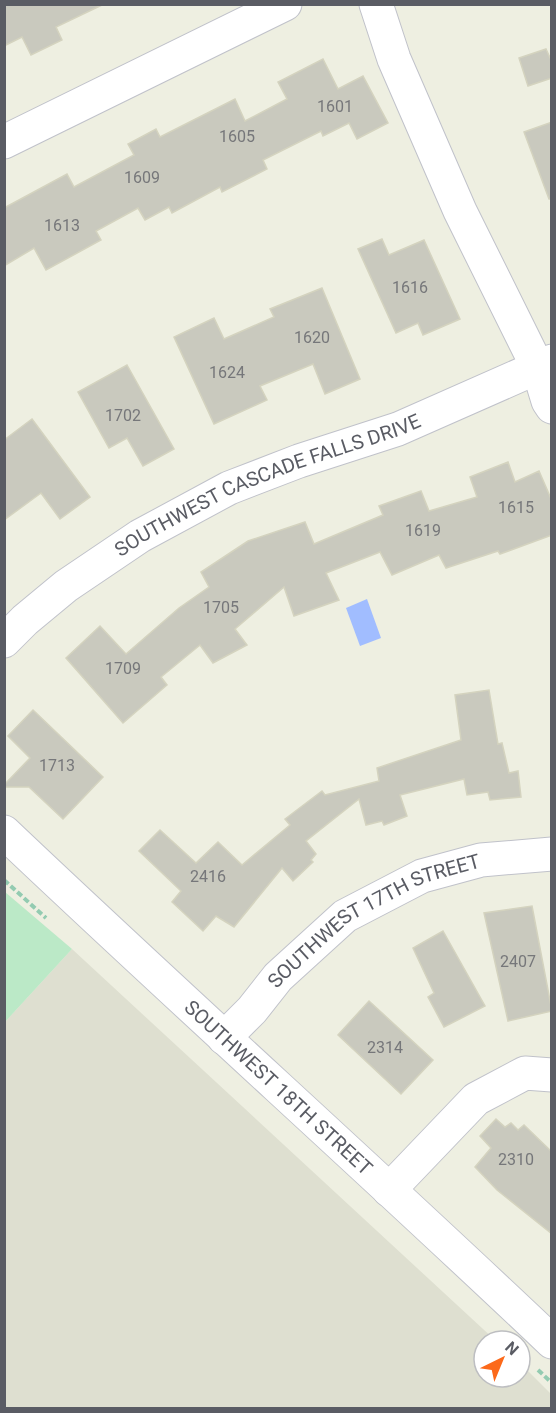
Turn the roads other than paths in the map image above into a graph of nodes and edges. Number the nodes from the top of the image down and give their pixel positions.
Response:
1 (285, 4) edge
2 (376, 4) edge
3 (4, 142) edge
4 (545, 365) edge
5 (552, 407) edge
6 (4, 641) edge
7 (4, 832) edge
8 (552, 854) edge
9 (224, 1038) junction
10 (552, 1075) edge
11 (389, 1190) junction
12 (552, 1342) edge

1 - 3 street
2 - 4 street
4 - 5 street
4 - 6 street, SOUTHWEST CASCADE FALLS DRIVE
7 - 9 street, SOUTHWEST 18TH STREET
8 - 9 street, SOUTHWEST 17TH STREET
9 - 11 street, SOUTHWEST 18TH STREET
10 - 11 street
11 - 12 street, SOUTHWEST 18TH STREET

